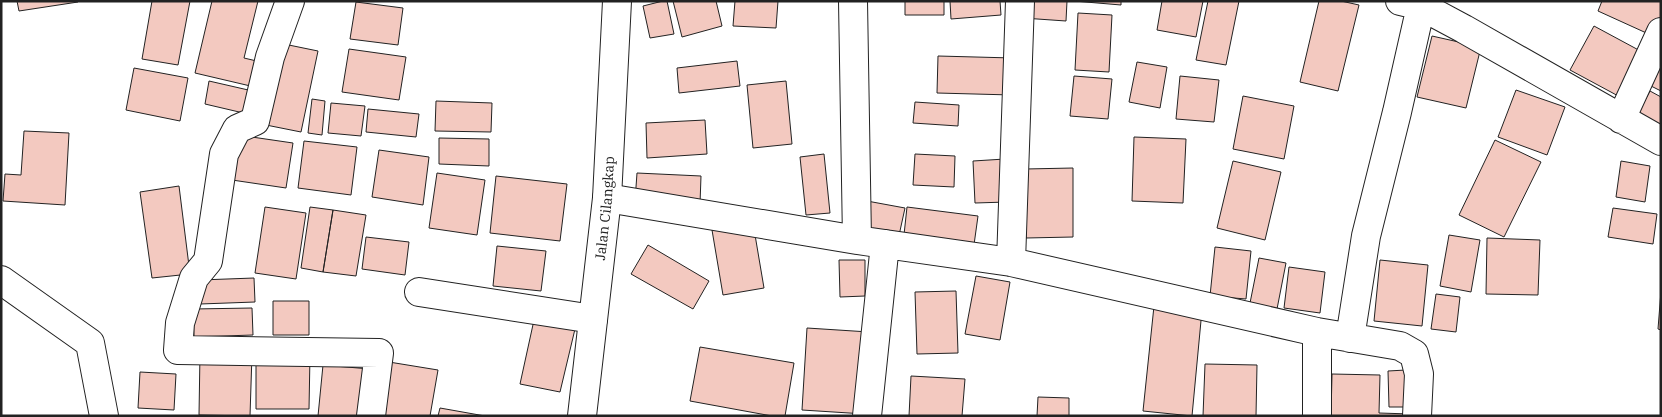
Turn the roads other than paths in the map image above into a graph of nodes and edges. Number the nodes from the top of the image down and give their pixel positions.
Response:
1 (290, 1) edge
2 (617, 1) edge
3 (853, 1) edge
4 (1020, 1) edge
5 (1410, 4) edge
6 (1661, 32) edge
7 (1621, 119) junction
8 (1661, 141) edge
9 (607, 198) junction
10 (857, 240) junction
11 (885, 244) junction
12 (1010, 262) junction
13 (1, 280) edge
14 (418, 292) dead end
15 (593, 319) junction
16 (1317, 332) junction
17 (1350, 338) junction
18 (104, 416) edge
19 (371, 416) edge
20 (582, 416) edge
21 (867, 416) edge
22 (1317, 416) edge
23 (1417, 416) edge

1 - 19 street
2 - 9 street, Jalan Cilangkap
3 - 10 street
4 - 12 street
5 - 7 street
5 - 17 street
6 - 7 street
7 - 8 street
9 - 10 street
9 - 15 street, Jalan Cilangkap
10 - 11 street
11 - 12 street
11 - 21 street
12 - 16 street
13 - 18 street
14 - 15 street
15 - 20 street, Jalan Cilangkap
16 - 17 street
16 - 22 street
17 - 23 street

